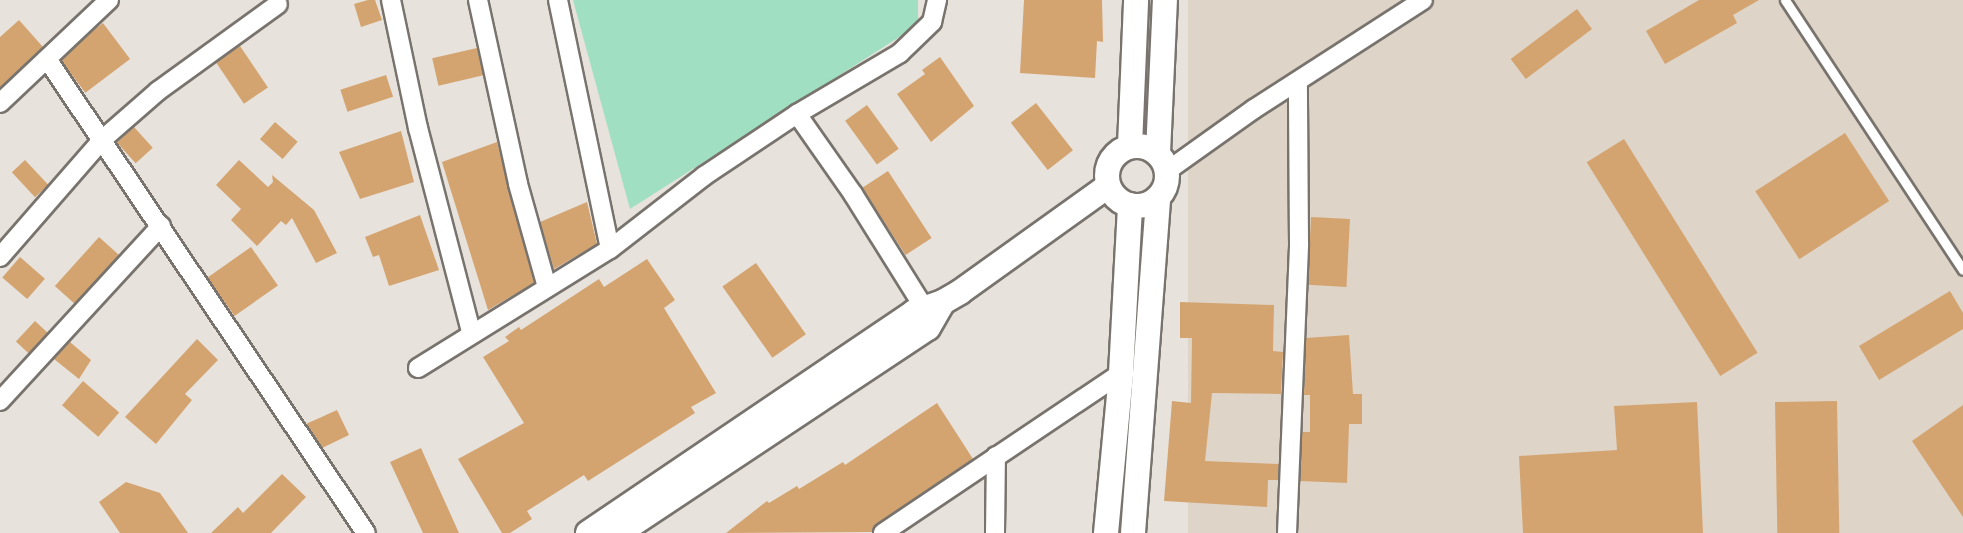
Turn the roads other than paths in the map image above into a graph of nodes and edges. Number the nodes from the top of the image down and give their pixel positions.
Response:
1 (109, 0) edge
2 (391, 0) edge
3 (478, 0) edge
4 (558, 0) edge
5 (937, 0) edge
6 (1136, 0) edge
7 (1165, 0) edge
8 (1423, 0) edge
9 (1785, 0) edge
10 (278, 4) dead end
11 (47, 59) junction
12 (1298, 81) junction
13 (0, 102) edge
14 (797, 114) junction
15 (103, 139) junction
16 (1130, 146) junction
17 (1162, 162) junction
18 (1108, 186) junction
19 (1158, 198) junction
20 (1130, 205) junction
21 (161, 226) junction
22 (610, 249) junction
23 (0, 257) edge
24 (1963, 270) edge
25 (547, 286) junction
26 (934, 311) junction
27 (471, 332) junction
28 (418, 368) dead end
29 (1121, 373) junction
30 (0, 401) edge
31 (996, 456) junction
32 (593, 532) edge
33 (366, 533) edge
34 (619, 533) edge
35 (883, 533) edge
36 (995, 533) edge
37 (1106, 533) edge
38 (1132, 533) edge
39 (1287, 533) edge

1 - 11 street
2 - 27 street
3 - 25 street
4 - 22 street
5 - 14 street
6 - 16 street
7 - 17 street
8 - 12 street
9 - 24 lane
10 - 15 street
11 - 13 street
11 - 15 street
12 - 17 street
12 - 39 street
14 - 22 street
14 - 26 street
15 - 21 street
15 - 23 street
16 - 17 street
16 - 18 street
17 - 19 street
18 - 20 street
18 - 26 street
19 - 20 street
19 - 38 street
20 - 29 street
21 - 30 street
21 - 33 street
22 - 25 street
25 - 27 street
26 - 32 street
26 - 34 street
27 - 28 street
29 - 31 street
29 - 37 street
31 - 35 street
31 - 36 street

